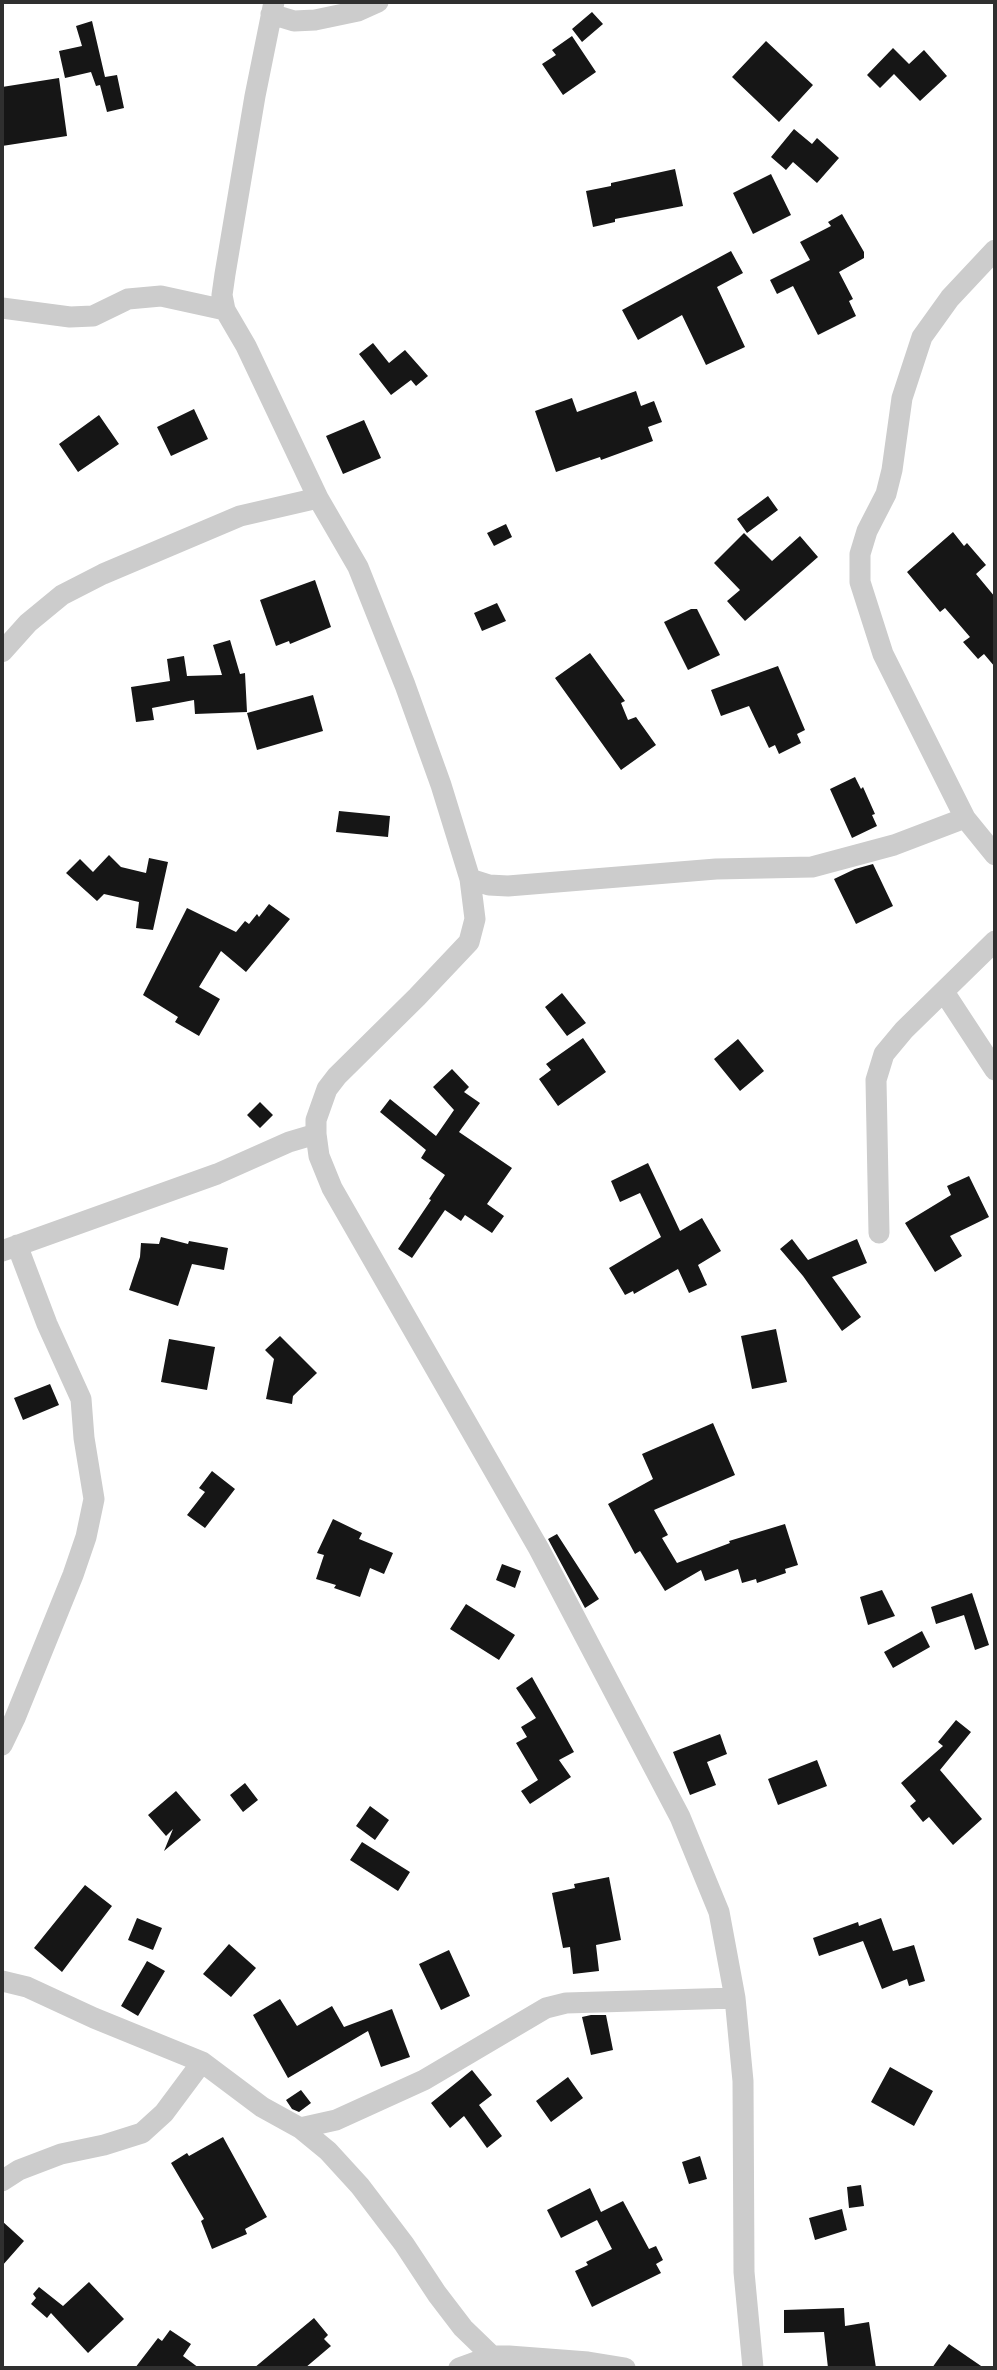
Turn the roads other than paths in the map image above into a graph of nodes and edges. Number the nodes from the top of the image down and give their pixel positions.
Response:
1 (378, 2) edge
2 (273, 8) edge
3 (995, 250) edge
4 (2, 308) edge
5 (225, 310) junction
6 (318, 498) junction
7 (2, 652) edge
8 (965, 818) junction
9 (995, 855) edge
10 (470, 879) junction
11 (995, 941) edge
12 (944, 992) junction
13 (995, 1070) edge
14 (316, 1135) junction
15 (879, 1233) dead end
16 (9, 1248) edge
17 (2, 1745) edge
18 (2, 1981) edge
19 (735, 1998) junction
20 (202, 2062) junction
21 (300, 2128) junction
22 (2, 2181) edge
23 (492, 2356) junction
24 (459, 2368) edge
25 (625, 2368) edge
26 (753, 2368) edge

1 - 2 street
2 - 5 street
3 - 8 street
4 - 5 street
5 - 6 street
6 - 7 street
6 - 10 street
8 - 9 street
8 - 10 street
10 - 14 street
11 - 12 street
12 - 13 street
12 - 15 street
14 - 16 street
14 - 19 street
16 - 17 street
18 - 20 street
19 - 21 street
19 - 26 street
20 - 21 street
20 - 22 street
21 - 23 street
23 - 24 street
23 - 25 street

